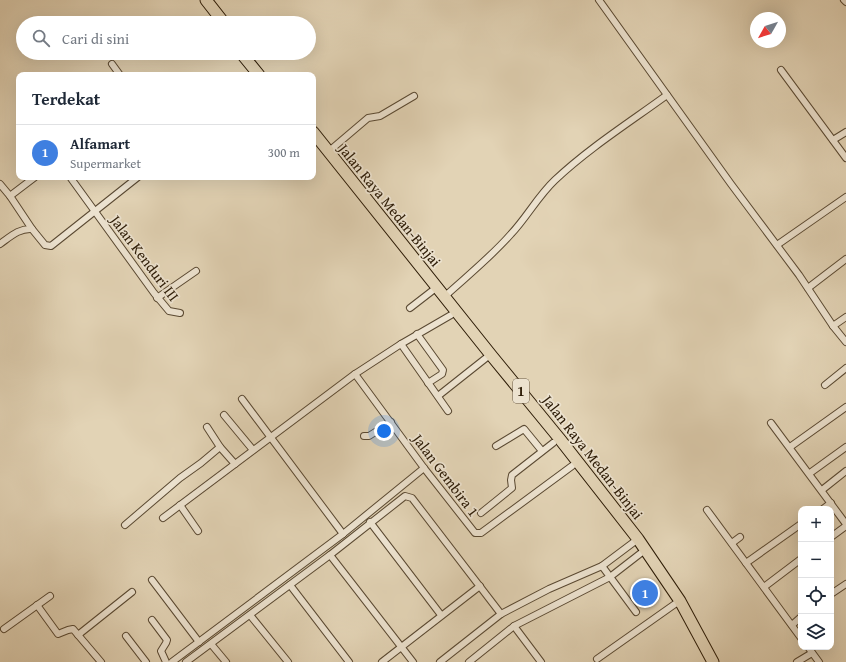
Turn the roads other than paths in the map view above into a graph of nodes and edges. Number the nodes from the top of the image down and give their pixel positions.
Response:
1 (199, 0) edge
2 (206, 0) edge
3 (599, 0) edge
4 (844, 0) edge
5 (846, 2) edge
6 (212, 16) edge
7 (219, 16) edge
8 (247, 60) edge
9 (254, 60) edge
10 (112, 64) dead end
11 (781, 70) dead end
12 (118, 72) edge
13 (257, 72) edge
14 (264, 72) edge
15 (667, 95) junction
16 (414, 96) dead end
17 (846, 132) edge
18 (316, 136) edge
19 (833, 140) junction
20 (316, 146) edge
21 (328, 152) junction
22 (846, 158) edge
23 (31, 180) edge
24 (72, 180) edge
25 (134, 180) edge
26 (0, 184) edge
27 (10, 196) junction
28 (846, 197) edge
29 (94, 211) junction
30 (32, 229) junction
31 (0, 244) edge
32 (777, 245) junction
33 (846, 259) edge
34 (196, 271) dead end
35 (808, 288) junction
36 (432, 291) junction
37 (444, 297) junction
38 (157, 298) junction
39 (410, 308) dead end
40 (180, 313) dead end
41 (451, 315) junction
42 (846, 317) edge
43 (833, 326) junction
44 (417, 334) junction
45 (846, 342) edge
46 (401, 344) junction
47 (486, 358) junction
48 (846, 368) edge
49 (355, 374) junction
50 (428, 383) junction
51 (826, 385) dead end
52 (438, 396) junction
53 (242, 399) dead end
54 (846, 407) edge
55 (448, 411) dead end
56 (224, 415) dead end
57 (391, 422) junction
58 (771, 422) dead end
59 (207, 427) dead end
60 (364, 436) dead end
61 (270, 438) junction
62 (553, 443) junction
63 (496, 446) dead end
64 (220, 447) junction
65 (790, 447) junction
66 (846, 447) edge
67 (253, 450) junction
68 (542, 451) junction
69 (235, 464) junction
70 (572, 466) junction
71 (424, 468) junction
72 (846, 471) edge
73 (810, 473) junction
74 (822, 490) junction
75 (831, 503) junction
76 (180, 505) junction
77 (827, 506) edge
78 (707, 510) dead end
79 (481, 513) dead end
80 (163, 518) dead end
81 (370, 522) junction
82 (125, 525) dead end
83 (846, 525) edge
84 (798, 526) edge
85 (198, 532) dead end
86 (343, 534) junction
87 (834, 535) edge
88 (740, 537) dead end
89 (634, 542) junction
90 (732, 543) junction
91 (641, 553) junction
92 (330, 555) junction
93 (798, 561) edge
94 (746, 563) junction
95 (602, 566) junction
96 (610, 577) junction
97 (152, 580) dead end
98 (846, 584) edge
99 (290, 585) junction
100 (480, 586) junction
101 (764, 587) junction
102 (132, 592) dead end
103 (834, 592) edge
104 (50, 596) dead end
105 (675, 604) junction
106 (37, 605) junction
107 (636, 612) dead end
108 (501, 614) junction
109 (250, 615) junction
110 (441, 615) junction
111 (152, 620) dead end
112 (798, 620) edge
113 (792, 625) junction
114 (514, 626) junction
115 (4, 629) dead end
116 (798, 634) edge
117 (78, 635) junction
118 (126, 636) dead end
119 (199, 642) junction
120 (211, 644) junction
121 (402, 648) junction
122 (810, 650) edge
123 (812, 653) junction
124 (597, 659) dead end
125 (101, 662) edge
126 (146, 662) edge
127 (166, 662) edge
128 (172, 662) edge
129 (186, 662) edge
130 (226, 662) edge
131 (288, 662) edge
132 (349, 662) edge
133 (382, 662) edge
134 (413, 662) edge
135 (440, 662) edge
136 (468, 662) edge
137 (541, 662) edge
138 (706, 662) edge
139 (713, 662) edge
140 (797, 662) edge
141 (819, 662) edge

1 - 6 highway
2 - 7 highway
3 - 15 street
4 - 5 street
8 - 13 highway
9 - 14 highway
10 - 12 street
11 - 19 street
15 - 32 street
15 - 37 street
16 - 21 street
17 - 19 street
18 - 21 highway, Jalan Raya Medan-Binjai / 1
19 - 22 street
20 - 36 highway, Jalan Raya Medan-Binjai / 1
21 - 37 highway, Jalan Raya Medan-Binjai / 1
23 - 27 street
24 - 29 street, Jalan Kenduri III
25 - 29 street
26 - 27 street
27 - 30 street
28 - 32 street
29 - 30 street
29 - 38 street, Jalan Kenduri III
30 - 31 street
32 - 35 street
33 - 35 street
34 - 38 street
35 - 43 street
36 - 39 street
36 - 41 highway, Jalan Raya Medan-Binjai / 1
37 - 139 highway, Jalan Raya Medan-Binjai / 1
38 - 40 street, Jalan Kenduri III
41 - 44 street
41 - 47 highway, Jalan Raya Medan-Binjai / 1
42 - 43 street
43 - 45 street
44 - 46 street
44 - 50 street
46 - 49 street
46 - 50 street
47 - 52 street
47 - 62 highway, Jalan Raya Medan-Binjai / 1
48 - 51 street
49 - 57 street, Jalan Gembira 1
49 - 61 street
50 - 52 street
52 - 55 street
53 - 61 street
54 - 65 street
56 - 67 street
57 - 60 street
57 - 71 street, Jalan Gembira 1
58 - 65 street
59 - 64 street
61 - 67 street
61 - 86 street
62 - 68 street
62 - 70 highway, Jalan Raya Medan-Binjai / 1
63 - 68 street
64 - 69 street
64 - 82 street
65 - 73 street
66 - 73 street
67 - 69 street
68 - 79 street
69 - 76 street
70 - 71 street, Jalan Gembira 1
70 - 89 highway, Jalan Raya Medan-Binjai / 1
71 - 86 street
72 - 74 street
73 - 74 street
74 - 75 street
75 - 77 street
75 - 83 street
76 - 80 street
76 - 85 street
78 - 90 street
81 - 92 street
81 - 100 street
81 - 110 street
83 - 87 street
84 - 94 street
86 - 119 street
88 - 90 street
89 - 91 highway, Jalan Raya Medan-Binjai / 1
89 - 95 street
90 - 94 street
91 - 96 street
91 - 105 highway, Jalan Raya Medan-Binjai / 1
92 - 99 street
92 - 121 street
93 - 101 street
94 - 101 street
95 - 96 street
95 - 108 street
96 - 107 street
96 - 114 street
97 - 119 street
98 - 103 street
99 - 109 street
99 - 132 street
100 - 108 street
100 - 110 street
101 - 113 street
102 - 117 street
104 - 106 street
105 - 124 street
105 - 138 highway, Jalan Raya Medan-Binjai / 1
106 - 115 street
106 - 117 street
108 - 135 street
109 - 120 street
109 - 131 street
110 - 121 street
111 - 127 street
112 - 113 street
113 - 116 street
114 - 136 street
114 - 137 street
117 - 125 street
118 - 126 street
119 - 128 street
120 - 129 street
120 - 130 street
121 - 133 street
121 - 134 street
122 - 123 street
123 - 140 street
123 - 141 street

